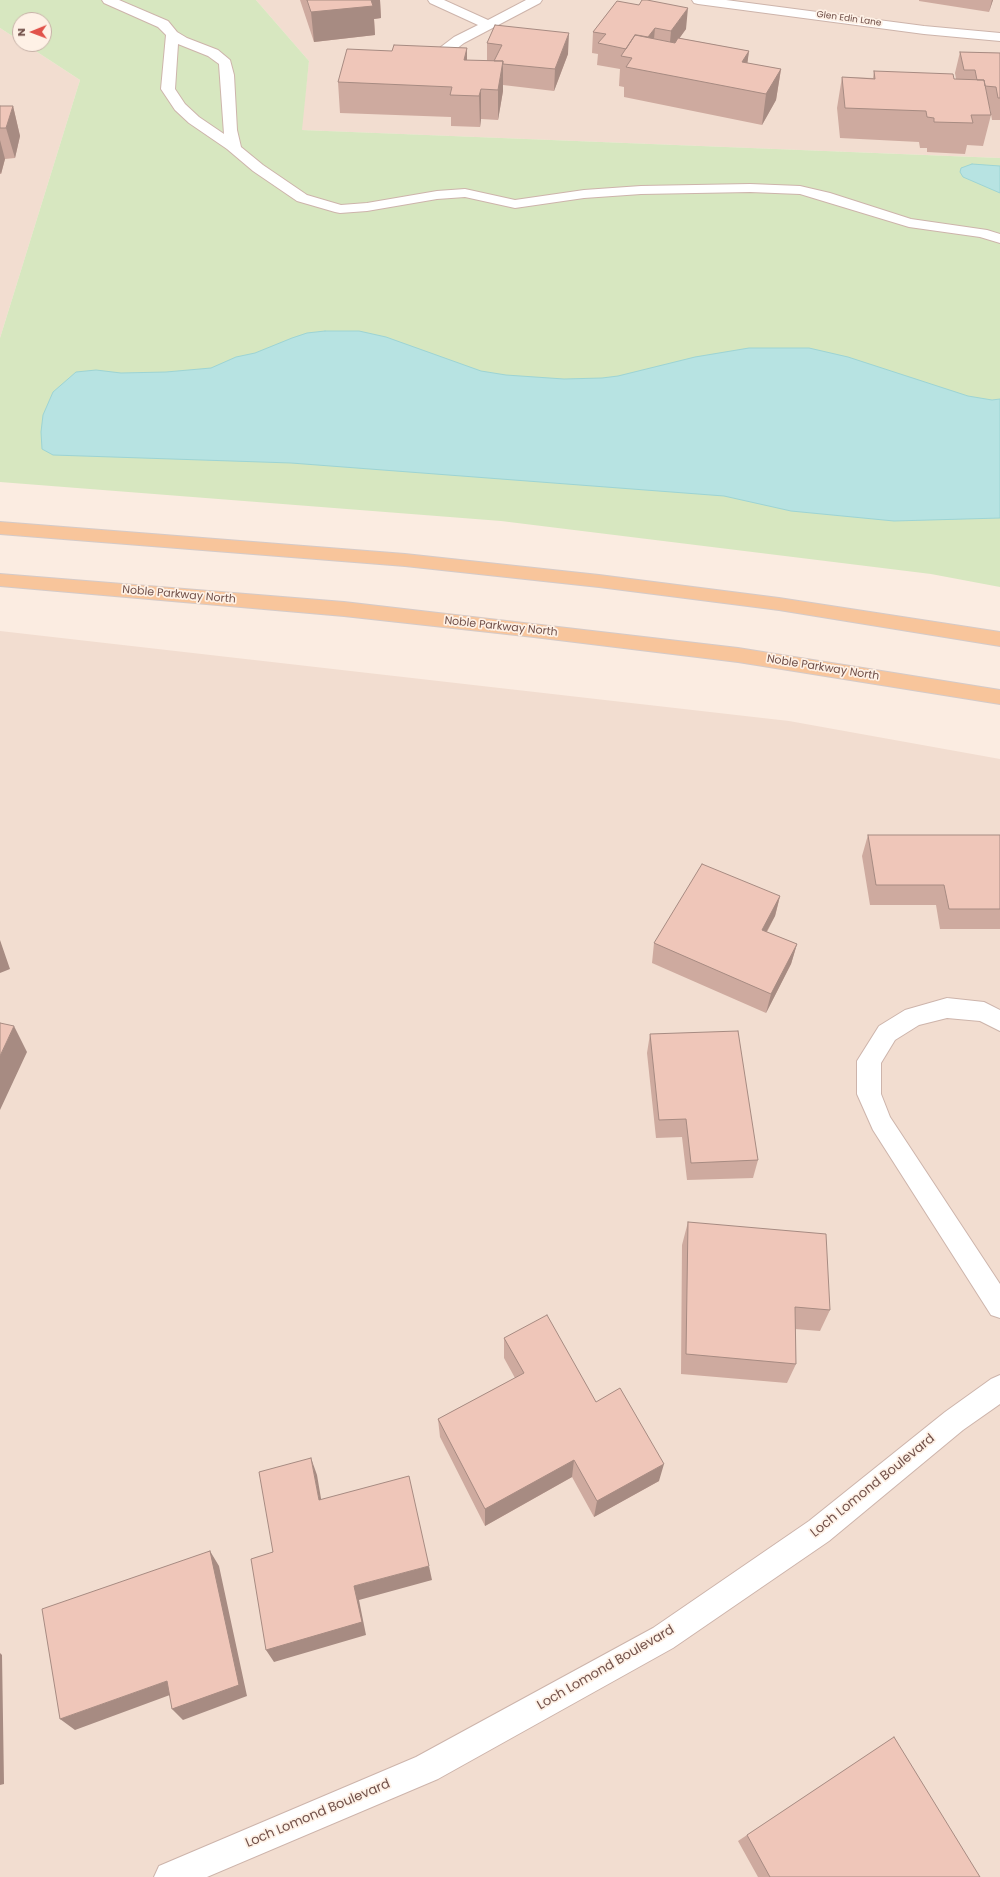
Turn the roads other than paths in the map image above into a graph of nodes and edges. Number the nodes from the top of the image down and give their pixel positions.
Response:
1 (108, 0) edge
2 (434, 0) edge
3 (536, 0) edge
4 (698, 0) edge
5 (488, 25) junction
6 (172, 35) junction
7 (1000, 37) edge
8 (434, 59) edge
9 (235, 149) junction
10 (1000, 239) edge
11 (0, 528) edge
12 (0, 580) edge
13 (1000, 639) edge
14 (1000, 697) edge
15 (1000, 1021) edge
16 (1000, 1306) edge
17 (1000, 1388) edge
18 (170, 1877) edge

1 - 6 street
2 - 5 street
3 - 5 street
4 - 7 street, Glen Edin Lane
5 - 8 street
6 - 9 street
6 - 9 street
9 - 10 street
11 - 13 main road
12 - 14 main road, Noble Parkway North
15 - 16 street
17 - 18 street, Loch Lomond Boulevard

